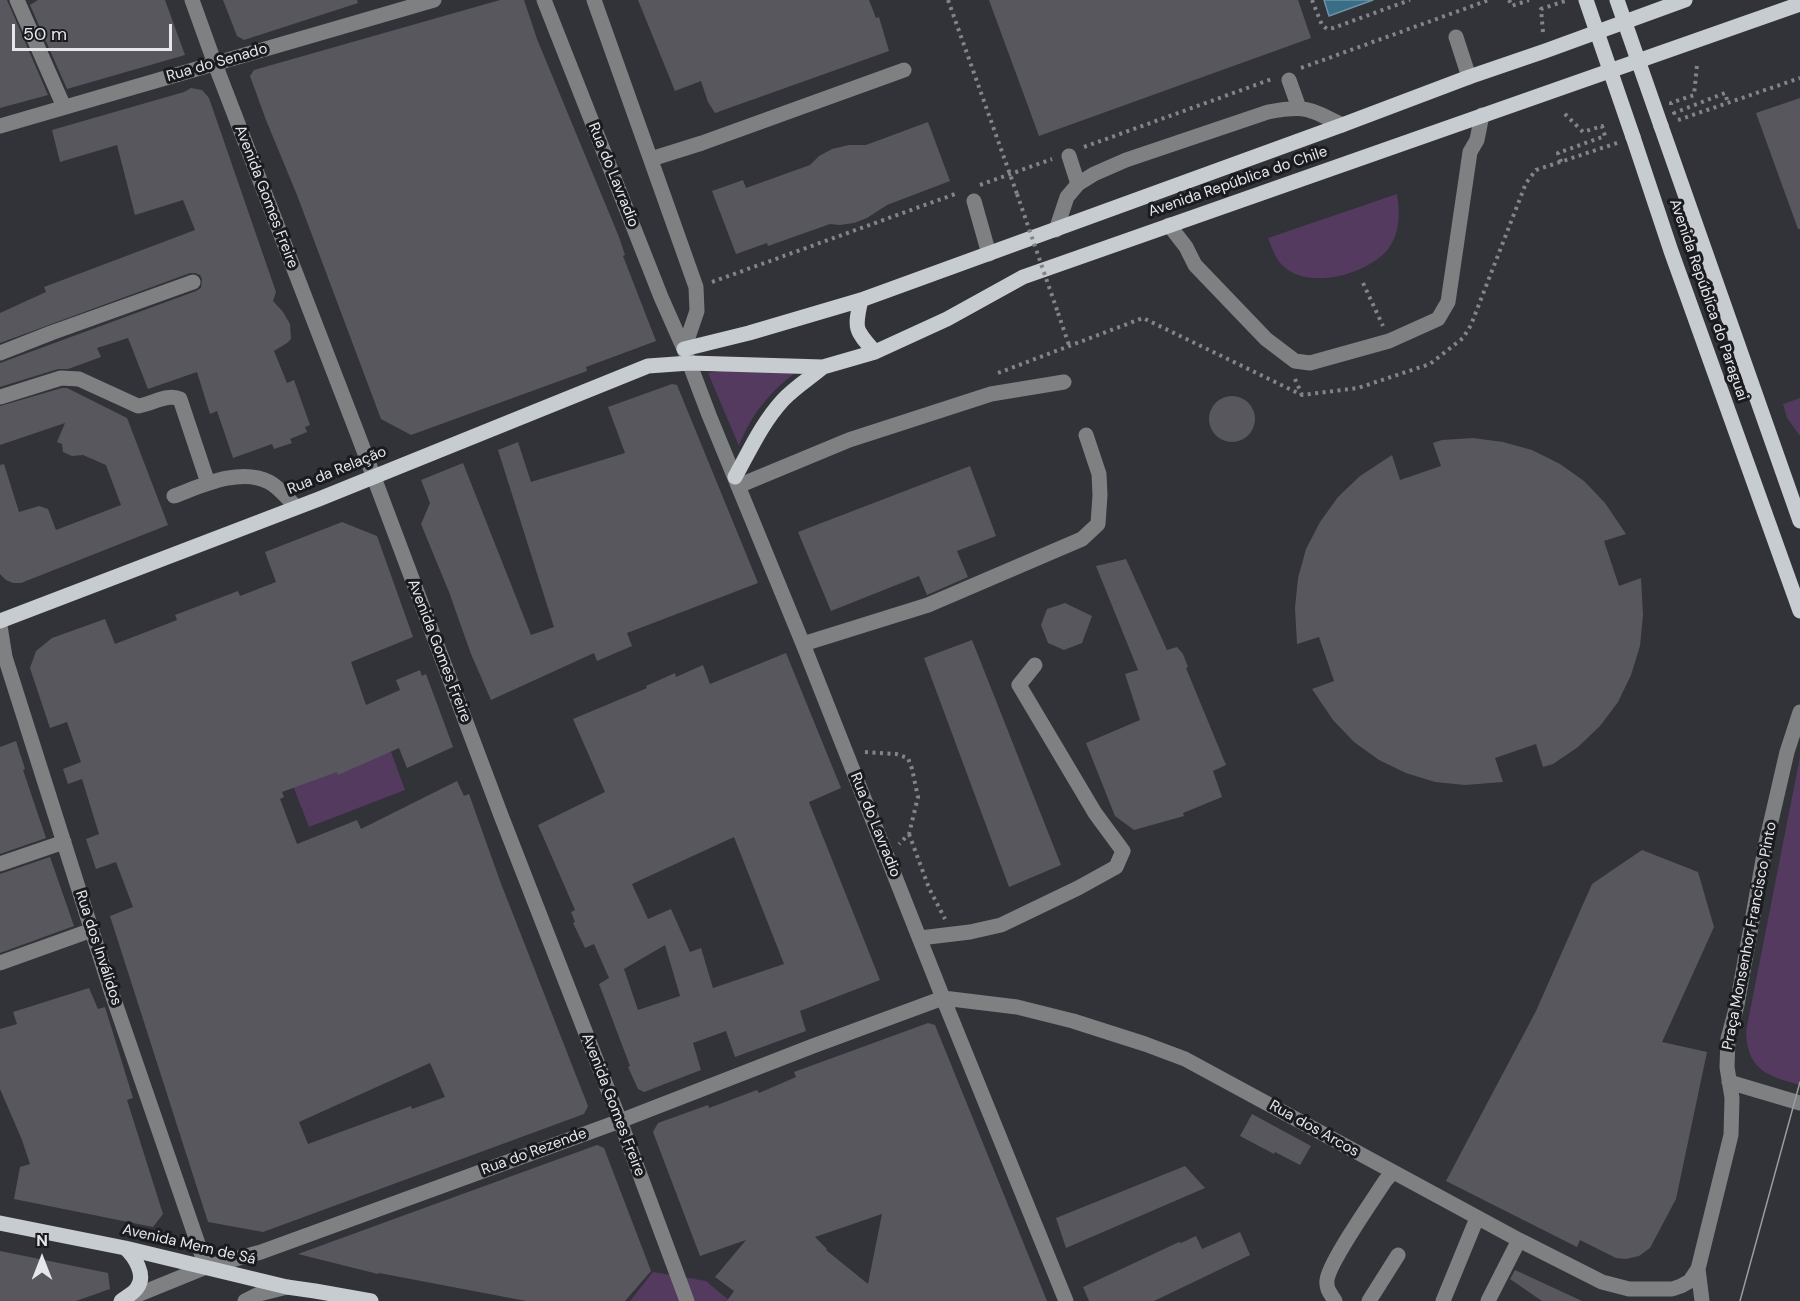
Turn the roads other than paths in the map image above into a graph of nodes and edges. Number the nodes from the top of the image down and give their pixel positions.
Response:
1 (17, 0) edge
2 (192, 0) edge
3 (435, 0) edge
4 (544, 0) edge
5 (594, 0) edge
6 (1586, 0) edge
7 (1617, 0) edge
8 (1685, 0) edge
9 (1800, 4) edge
10 (1456, 37) dead end
11 (215, 64) junction
12 (904, 70) dead end
13 (1469, 77) junction
14 (1283, 79) road end
15 (64, 107) junction
16 (1299, 108) junction
17 (1482, 115) junction
18 (1342, 125) junction
19 (0, 126) edge
20 (1067, 154) road end
21 (651, 159) junction
22 (1078, 184) junction
23 (972, 193) road end
24 (1169, 225) junction
25 (1056, 230) junction
26 (989, 254) junction
27 (193, 282) dead end
28 (861, 300) junction
29 (875, 352) junction
30 (0, 353) edge
31 (687, 356) junction
32 (823, 367) junction
33 (1064, 382) dead end
34 (0, 397) edge
35 (1086, 435) dead end
36 (374, 476) junction
37 (737, 481) junction
38 (208, 483) junction
39 (174, 496) dead end
40 (296, 507) junction
41 (1799, 514) edge
42 (1800, 611) edge
43 (0, 621) edge
44 (0, 626) edge
45 (803, 644) junction
46 (1035, 666) dead end
47 (1800, 712) edge
48 (64, 842) junction
49 (0, 864) edge
50 (92, 930) junction
51 (920, 938) junction
52 (0, 963) edge
53 (943, 998) junction
54 (1730, 1082) junction
55 (1800, 1103) edge
56 (620, 1121) junction
57 (1393, 1172) junction
58 (1477, 1218) junction
59 (0, 1223) edge
60 (1519, 1240) junction
61 (125, 1248) junction
62 (1398, 1255) dead end
63 (206, 1267) junction
64 (1698, 1269) junction
65 (287, 1287) junction
66 (122, 1301) edge
67 (245, 1301) edge
68 (371, 1301) edge
69 (687, 1301) edge
70 (1066, 1301) edge
71 (1335, 1301) edge
72 (1369, 1301) edge
73 (1443, 1301) edge
74 (1488, 1301) edge
75 (1702, 1301) edge

1 - 15 street
2 - 11 street, Avenida Gomes Freire
3 - 11 street, Rua do Senado
4 - 31 street, Rua do Lavradio
5 - 21 street
6 - 42 main road, Avenida República do Paraguai, bridge
7 - 41 main road, Avenida República do Paraguai, bridge
8 - 13 main road, Avenida República do Chile
9 - 17 main road, Avenida República do Chile
10 - 13 street
11 - 15 street, Rua do Senado
11 - 36 street, Avenida Gomes Freire
12 - 21 street
13 - 18 main road, Avenida República do Chile
14 - 16 street
15 - 19 street, Rua do Senado
16 - 18 street
16 - 22 street
17 - 24 main road, Avenida República do Chile
17 - 24 street
18 - 25 main road, Avenida República do Chile
20 - 22 street
21 - 31 street
22 - 25 street
23 - 26 street
24 - 29 main road, Avenida República do Chile
25 - 26 main road, Avenida República do Chile
26 - 28 main road, Avenida República do Chile
27 - 30 street
28 - 29 main road
28 - 31 main road, Avenida República do Chile
29 - 32 main road, Avenida República do Chile
31 - 32 main road, Avenida República do Chile
31 - 36 main road, Rua da Relação
31 - 37 street, Rua do Lavradio
32 - 37 main road
33 - 37 street
34 - 38 street
35 - 45 street
36 - 40 main road, Rua da Relação
36 - 56 street, Avenida Gomes Freire
37 - 45 street, Rua do Lavradio
38 - 39 street
38 - 40 street
40 - 43 main road, Rua da Relação
44 - 48 street, Rua dos Inválidos
45 - 51 street, Rua do Lavradio
46 - 51 street
47 - 54 street, Praça Monsenhor Francisco Pinto
48 - 49 street
48 - 50 street, Rua dos Inválidos
50 - 52 street
50 - 63 street, Rua dos Inválidos
51 - 53 street, Rua do Lavradio
53 - 56 street, Rua do Rezende
53 - 57 street, Rua dos Arcos
53 - 70 street, Rua do Lavradio
54 - 55 street
54 - 64 street, Praça Monsenhor Francisco Pinto
56 - 63 street, Rua do Rezende
56 - 69 street, Avenida Gomes Freire
57 - 58 street, Rua dos Arcos
57 - 71 street
58 - 60 street, Rua dos Arcos
58 - 73 street
59 - 61 main road, Avenida Mem de Sá
60 - 64 street, Rua dos Arcos
60 - 74 street
61 - 63 main road, Avenida Mem de Sá
61 - 66 main road
62 - 72 street
63 - 65 main road, Avenida Mem de Sá
63 - 66 street, Rua do Rezende
64 - 75 street
65 - 67 street
65 - 68 main road, Avenida Mem de Sá

